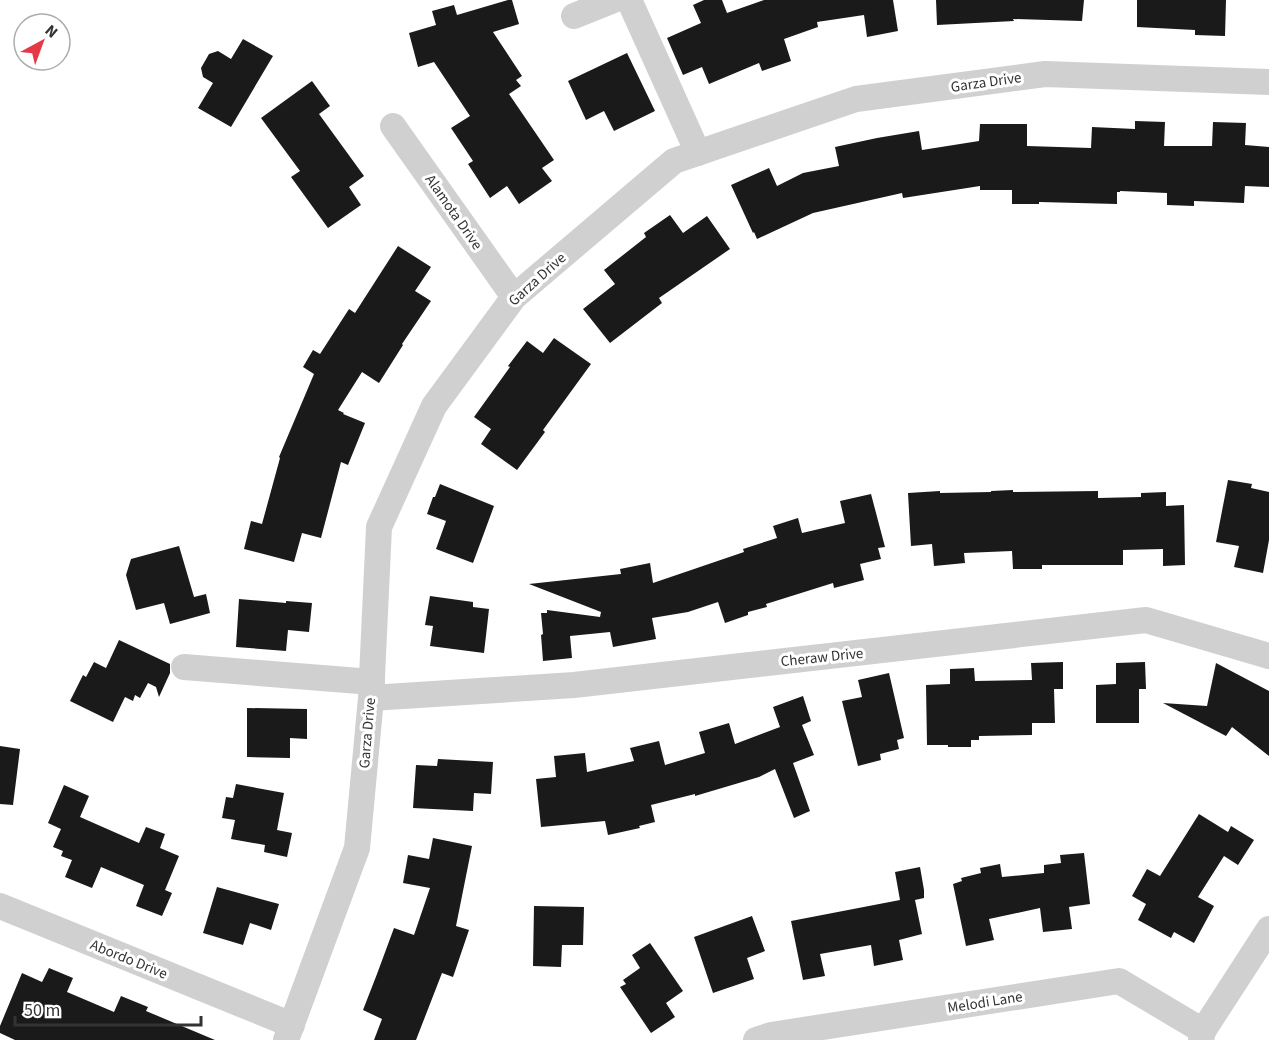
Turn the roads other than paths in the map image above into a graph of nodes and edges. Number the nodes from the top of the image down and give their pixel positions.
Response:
1 (614, 0) edge
2 (627, 0) edge
3 (574, 16) dead end
4 (1269, 82) edge
5 (393, 126) dead end
6 (698, 153) junction
7 (514, 297) junction
8 (1269, 656) edge
9 (184, 666) dead end
10 (371, 690) junction
11 (0, 906) edge
12 (1269, 930) edge
13 (289, 1032) edge
14 (1202, 1035) edge
15 (756, 1040) edge

1 - 3 street
2 - 6 street
4 - 6 street, Garza Drive
5 - 7 street, Alamota Drive
6 - 7 street, Garza Drive
7 - 10 street, Garza Drive
8 - 10 street, Cheraw Drive
9 - 10 street, Cheraw Drive
10 - 13 street, Garza Drive
11 - 13 street, Abordo Drive
12 - 14 street
14 - 15 street, Melodi Lane

